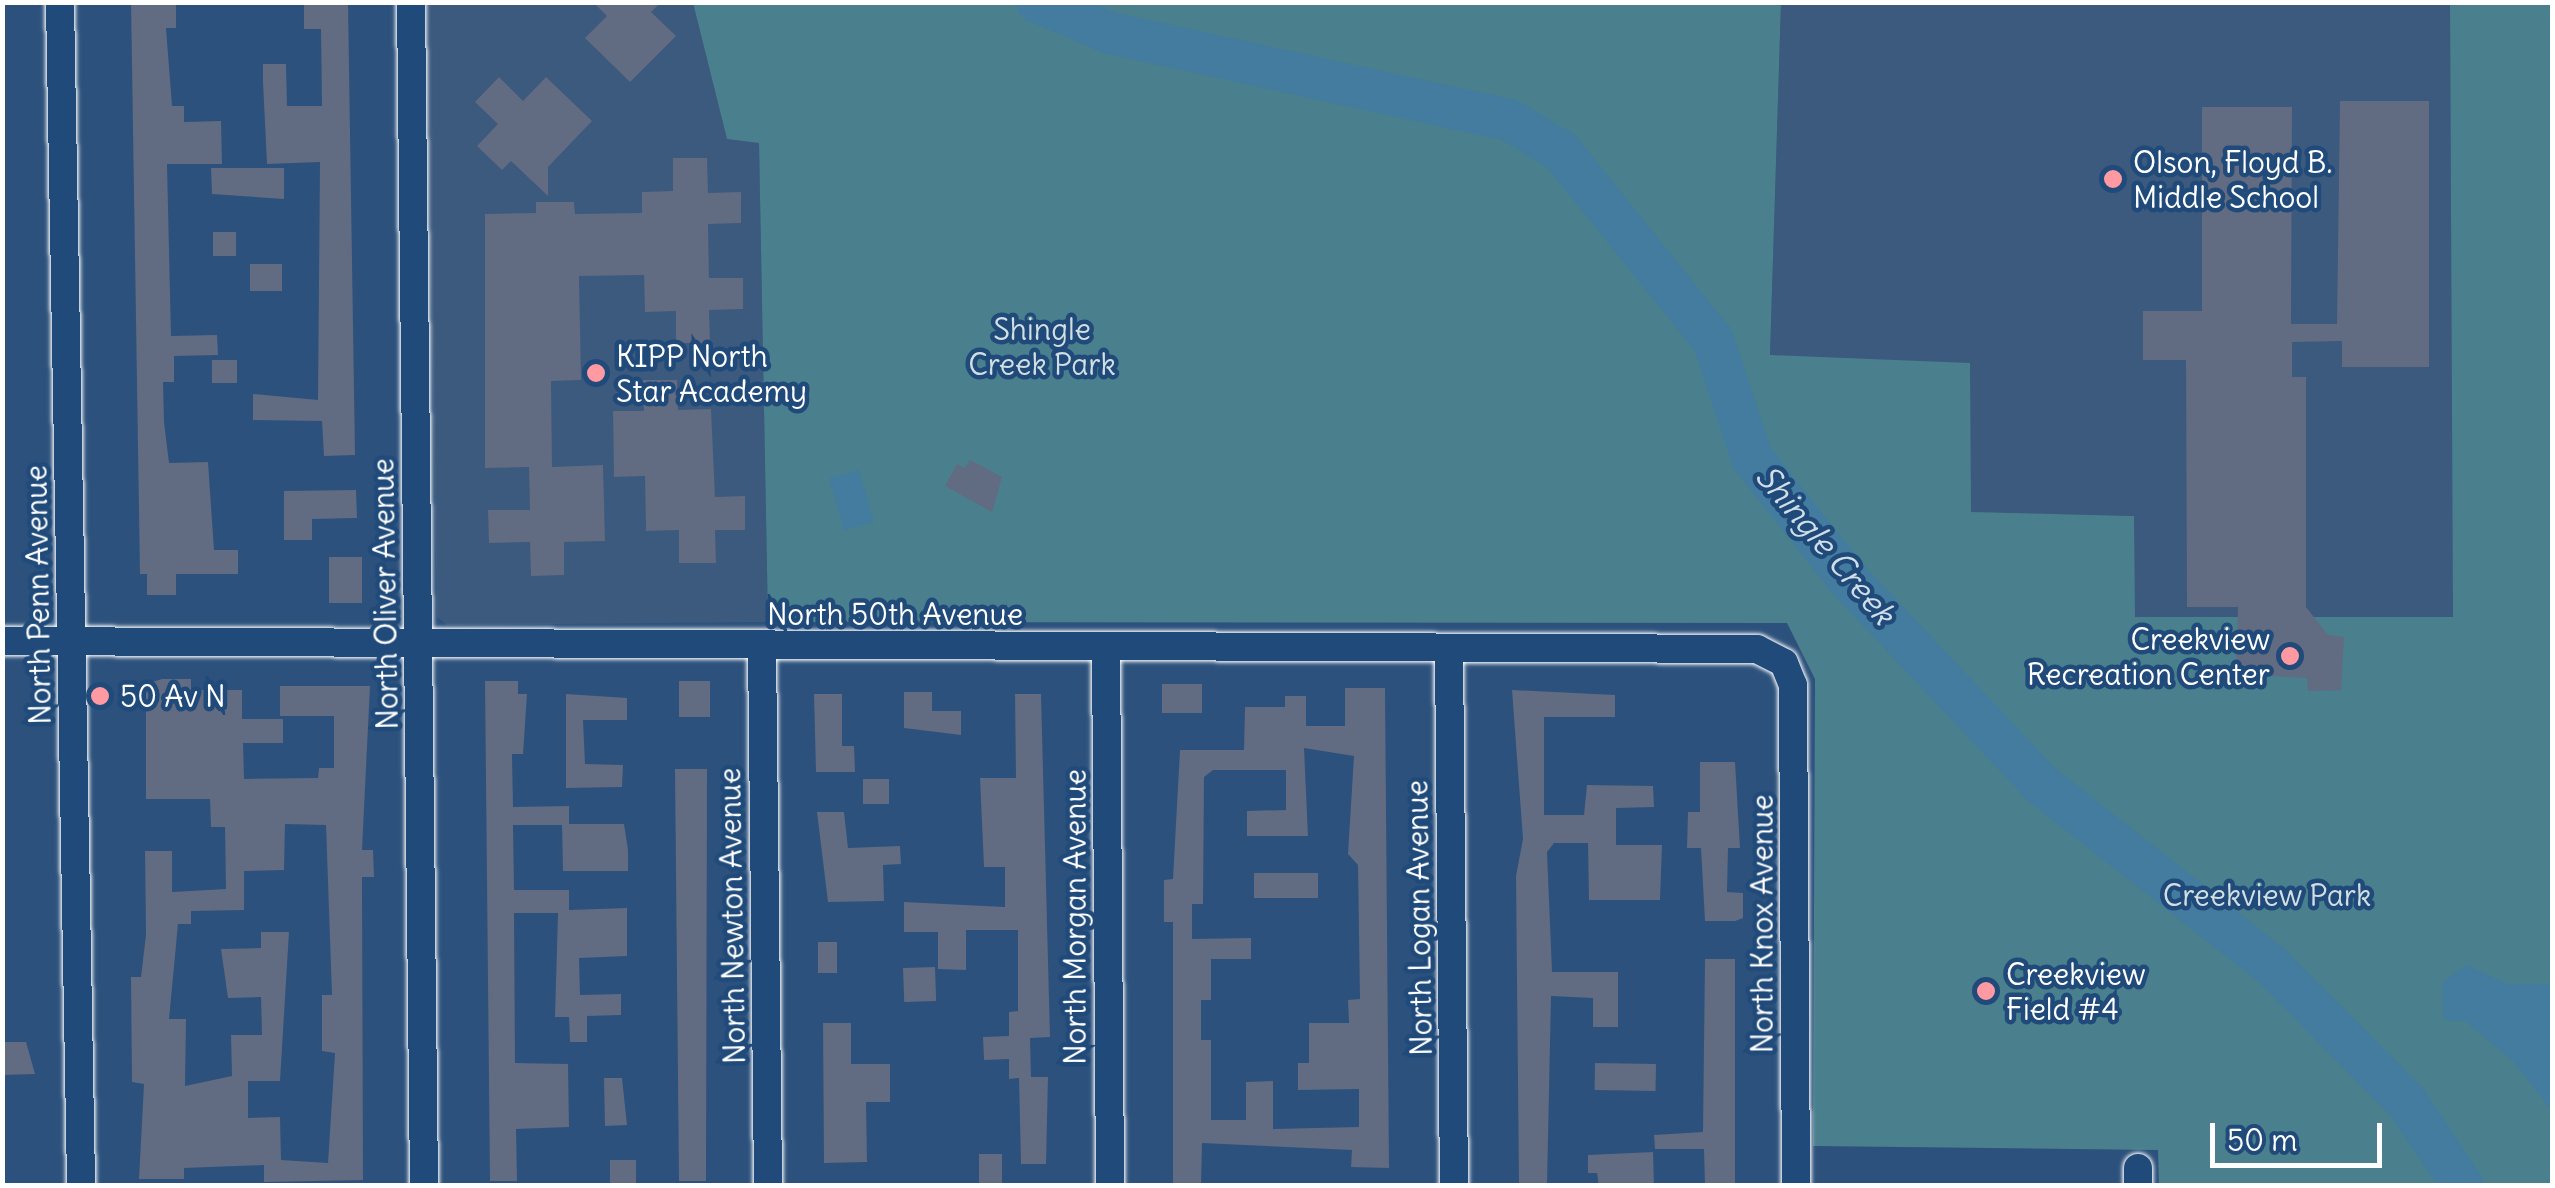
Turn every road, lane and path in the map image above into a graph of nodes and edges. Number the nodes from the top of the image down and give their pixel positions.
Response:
1 (60, 2) edge
2 (410, 2) edge
3 (2, 641) edge
4 (72, 642) junction
5 (418, 644) junction
6 (762, 646) junction
7 (1106, 648) junction
8 (1449, 649) junction
9 (1784, 663) joint
10 (81, 1186) edge
11 (424, 1186) edge
12 (768, 1186) edge
13 (1110, 1186) edge
14 (1454, 1186) edge
15 (1796, 1186) edge

1 - 4 street, North Penn Avenue
2 - 5 street, North Oliver Avenue
3 - 4 street, North 50th Avenue
4 - 5 street, North 50th Avenue
4 - 10 street, North Penn Avenue
5 - 6 street, North 50th Avenue
5 - 11 street, North Oliver Avenue
6 - 7 street, North 50th Avenue
6 - 12 street, North Newton Avenue
7 - 8 street, North 50th Avenue
7 - 13 street, North Morgan Avenue
8 - 9 street, North 50th Avenue
8 - 14 street, North Logan Avenue
9 - 15 street, North Knox Avenue

